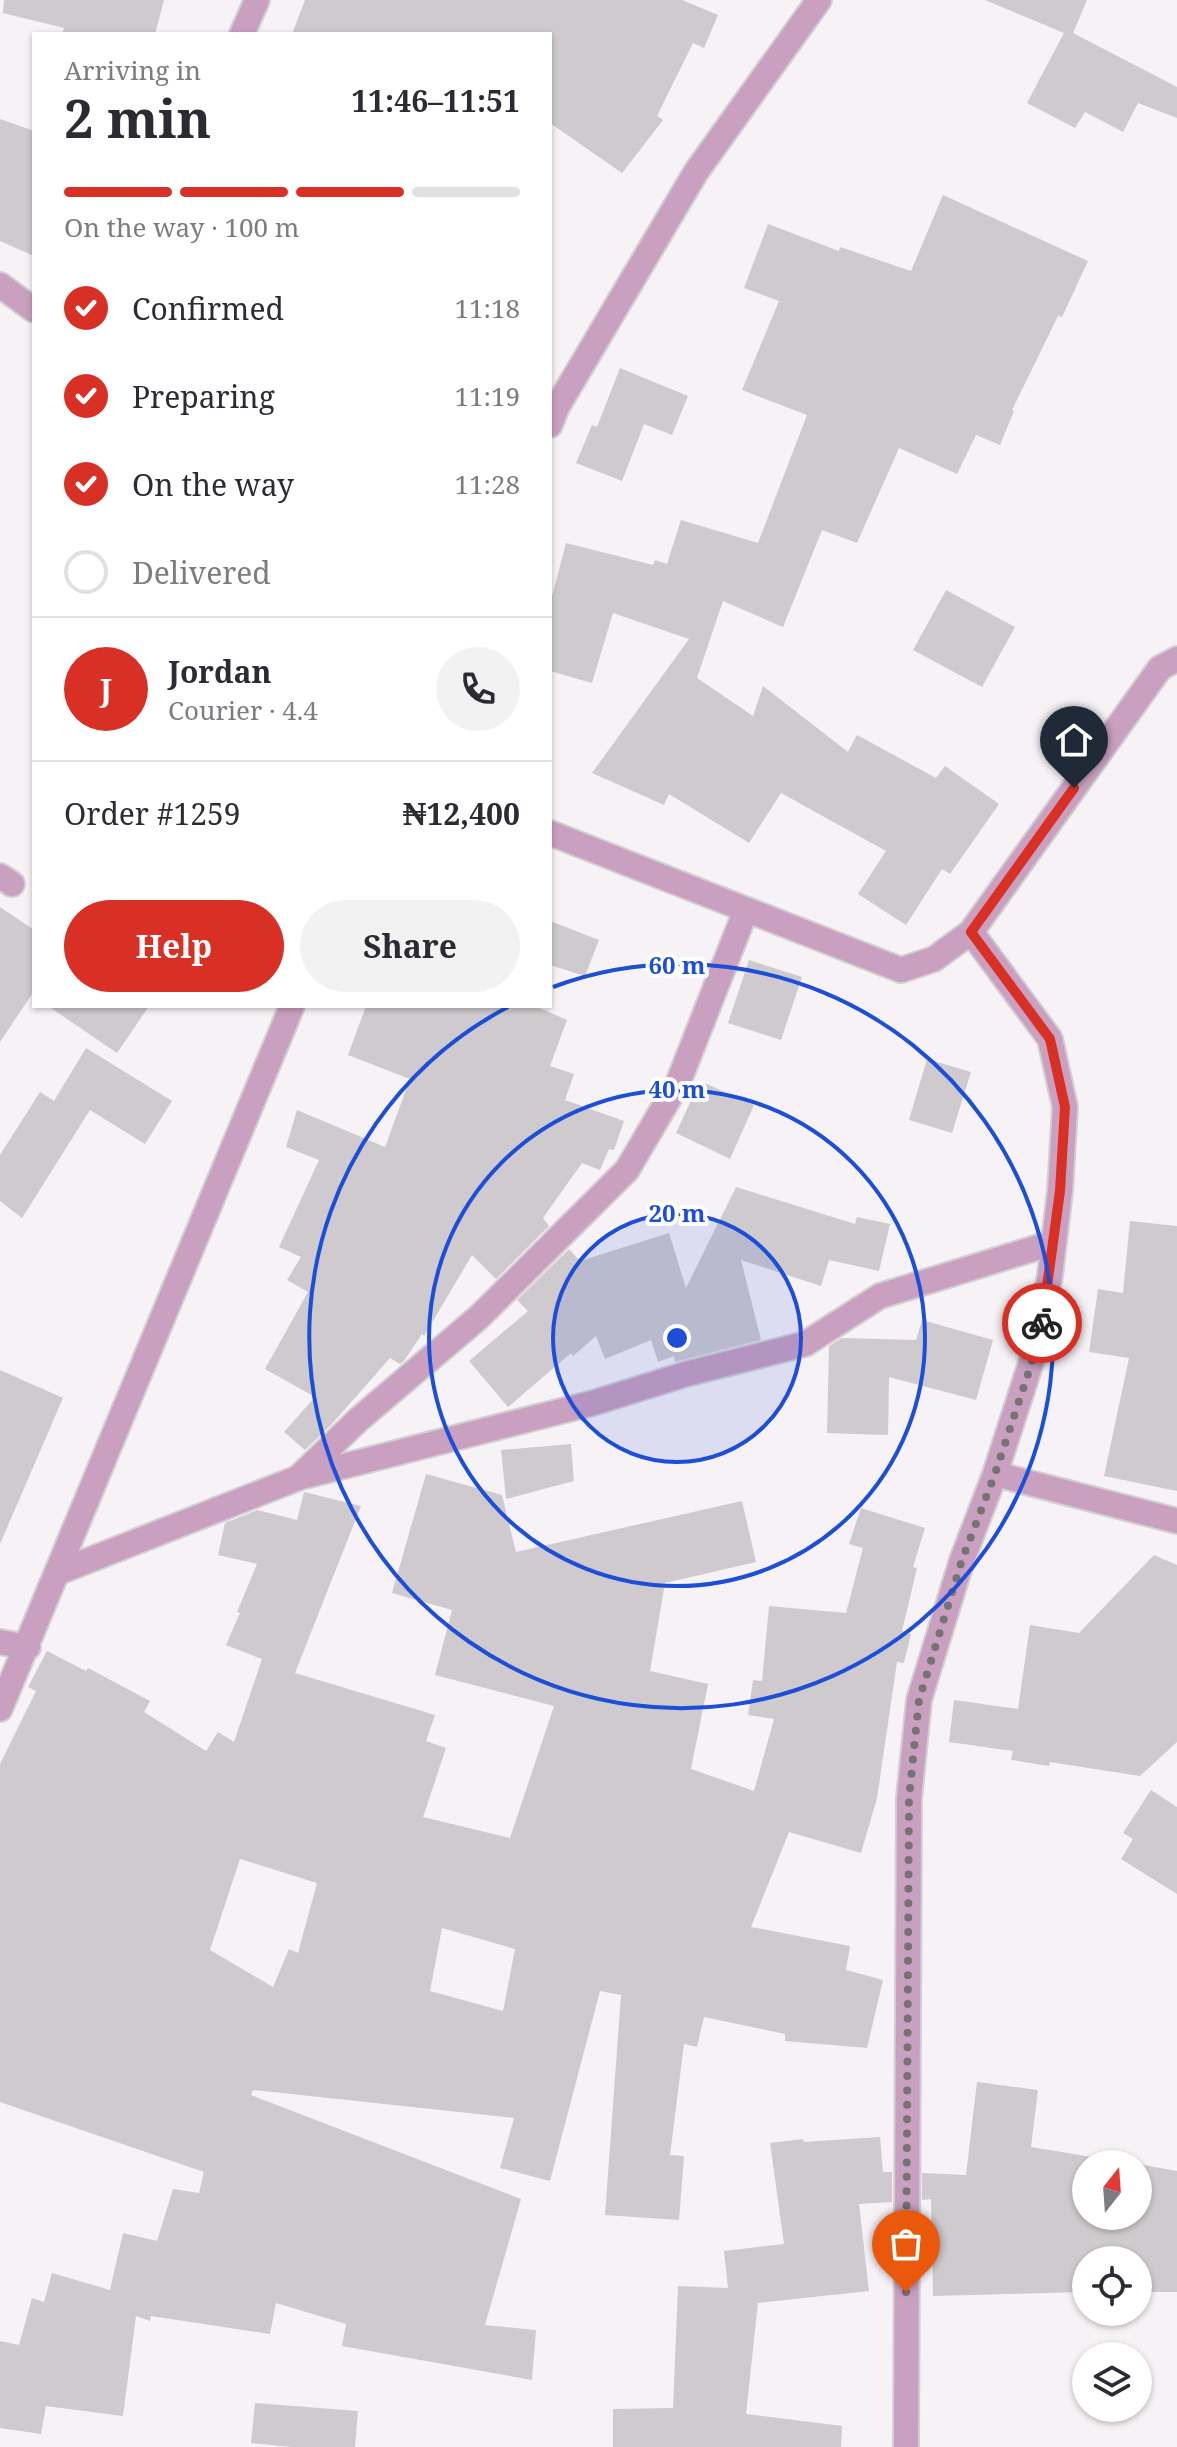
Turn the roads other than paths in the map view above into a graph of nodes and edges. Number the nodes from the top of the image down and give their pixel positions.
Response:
1 (257, 0) edge
2 (813, 2) edge
3 (243, 32) edge
4 (0, 285) edge
5 (32, 309) edge
6 (552, 420) edge
7 (1177, 659) edge
8 (552, 834) edge
9 (746, 910) junction
10 (971, 932) junction
11 (291, 1008) edge
12 (1052, 1243) junction
13 (995, 1474) junction
14 (298, 1478) junction
15 (1177, 1521) edge
16 (59, 1572) junction
17 (0, 1642) edge
18 (28, 1647) junction
19 (0, 1709) edge
20 (906, 2447) edge

1 - 3 street
2 - 6 street
4 - 5 street
7 - 10 street
8 - 9 street
9 - 10 street
9 - 14 street
10 - 12 street
11 - 16 street
12 - 13 street
12 - 14 street
13 - 15 street
13 - 20 street
14 - 16 street
16 - 18 street
17 - 18 street
18 - 19 street

